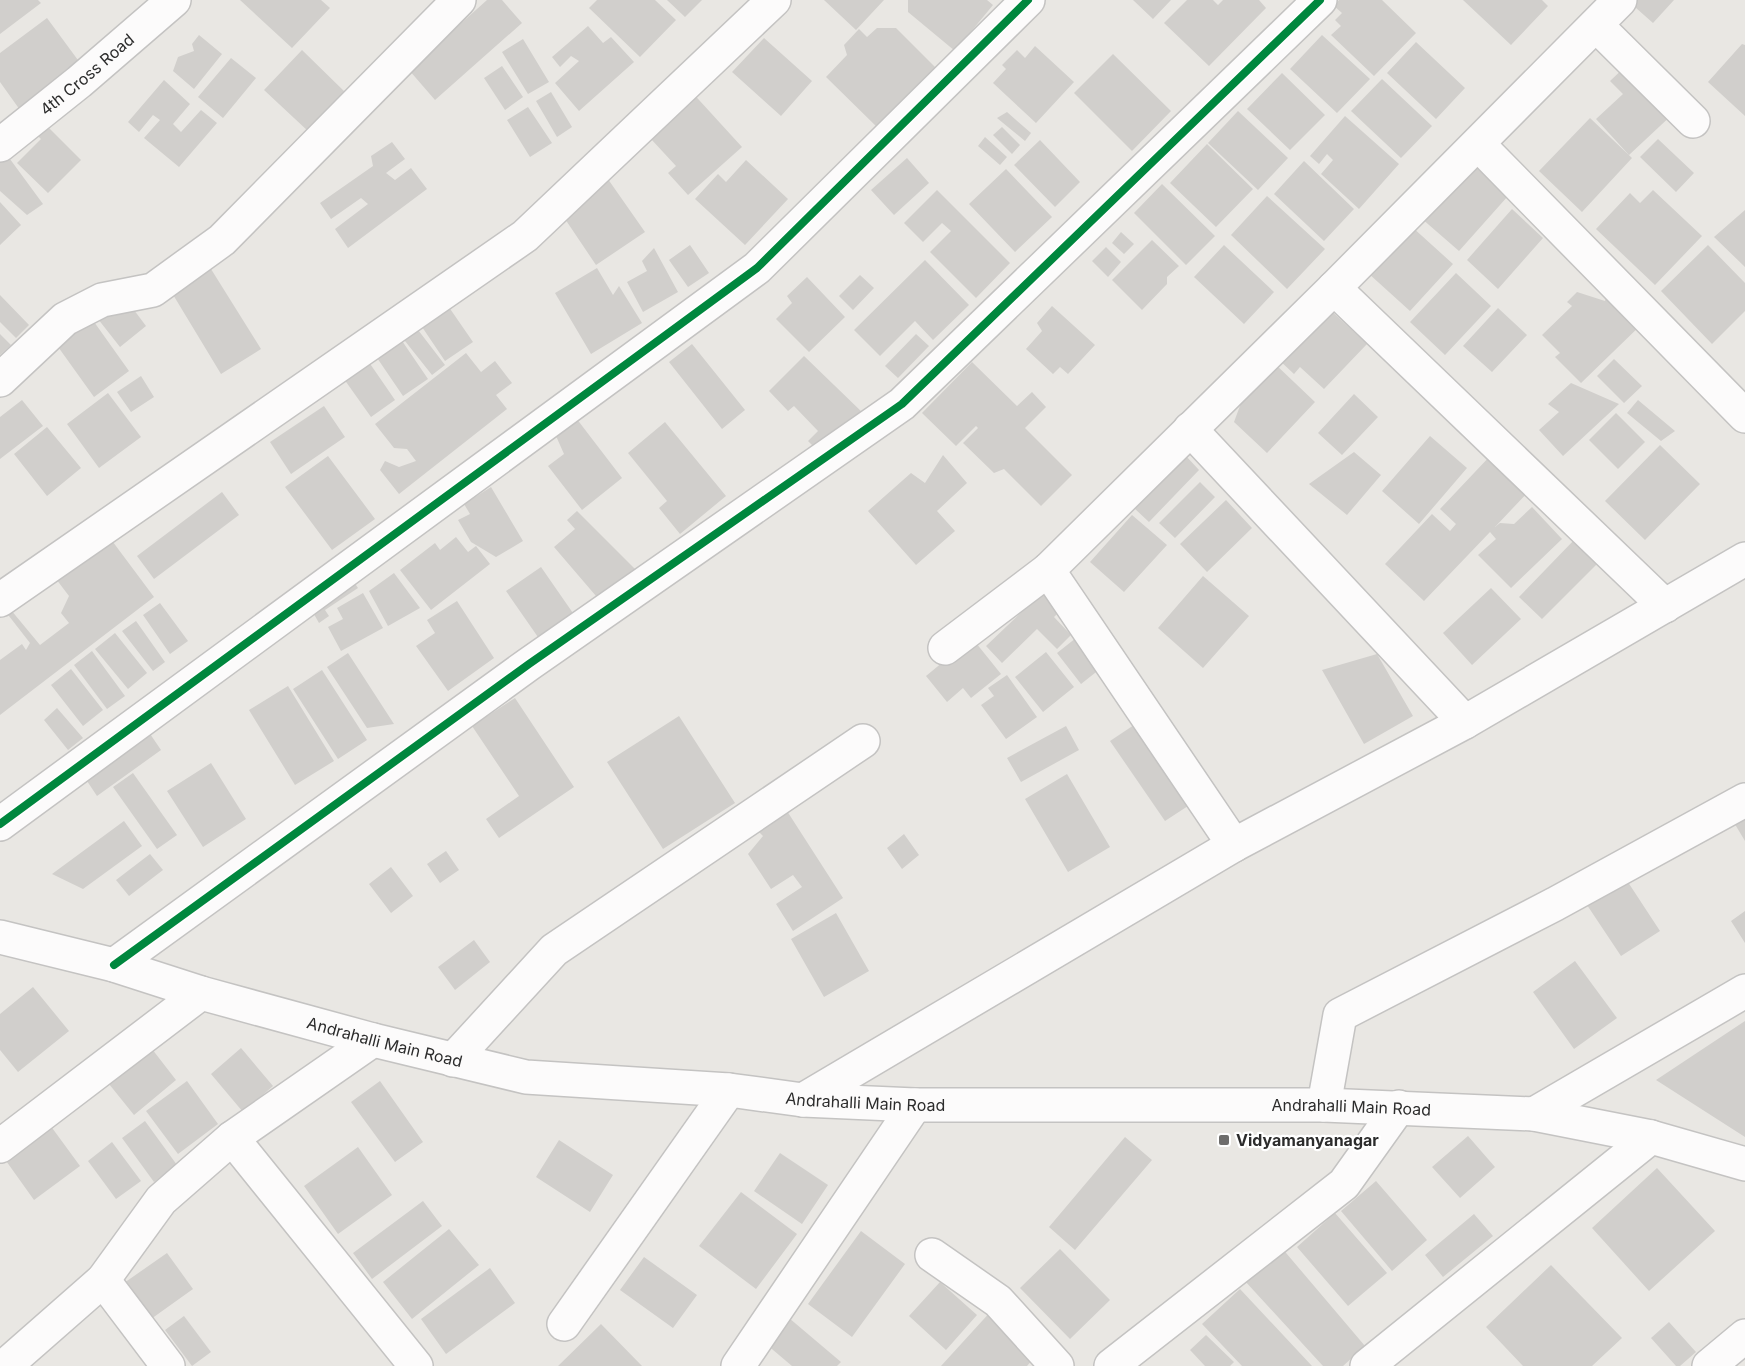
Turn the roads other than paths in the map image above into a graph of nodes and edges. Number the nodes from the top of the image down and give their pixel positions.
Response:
1 (174, 0) edge
2 (459, 0) edge
3 (774, 0) edge
4 (1028, 0) edge
5 (1320, 0) edge
6 (1620, 0) edge
7 (1596, 25) junction
8 (1693, 122) dead end
9 (1478, 144) junction
10 (0, 145) edge
11 (1334, 288) junction
12 (0, 380) edge
13 (1743, 409) edge
14 (1190, 429) junction
15 (1745, 559) edge
16 (1048, 570) junction
17 (0, 600) edge
18 (1665, 606) junction
19 (945, 648) dead end
20 (1465, 722) junction
21 (863, 741) dead end
22 (1745, 800) edge
23 (0, 824) edge
24 (1233, 845) junction
25 (0, 937) edge
26 (114, 965) junction
27 (1745, 991) edge
28 (201, 993) junction
29 (373, 1040) junction
30 (453, 1060) junction
31 (729, 1090) junction
32 (803, 1100) junction
33 (915, 1105) junction
34 (1324, 1105) junction
35 (1400, 1107) junction
36 (1534, 1114) junction
37 (232, 1137) junction
38 (1651, 1137) junction
39 (0, 1146) edge
40 (1745, 1164) edge
41 (932, 1255) dead end
42 (103, 1280) junction
43 (564, 1324) dead end
44 (1745, 1336) edge
45 (5, 1366) edge
46 (168, 1366) edge
47 (416, 1366) edge
48 (738, 1366) edge
49 (1057, 1366) edge
50 (1111, 1366) edge
51 (1367, 1366) edge
52 (1709, 1366) edge

1 - 10 street, 4th Cross Road
2 - 12 street
3 - 17 street
4 - 23 street
5 - 26 street
6 - 7 street
7 - 8 street
7 - 9 street
9 - 11 street
9 - 13 street
11 - 14 street
11 - 18 street
14 - 16 street
14 - 20 street
15 - 18 street
16 - 19 street
16 - 24 street
18 - 20 street
20 - 24 street
21 - 30 street
22 - 34 street
24 - 32 street
25 - 26 street, Andrahalli Main Road
26 - 28 street, Andrahalli Main Road
27 - 36 street
28 - 29 street, Andrahalli Main Road
28 - 39 street
29 - 30 street, Andrahalli Main Road
29 - 37 street
30 - 31 street, Andrahalli Main Road
31 - 32 street, Andrahalli Main Road
31 - 43 street
32 - 33 street, Andrahalli Main Road
33 - 34 street, Andrahalli Main Road
33 - 48 street
34 - 35 street, Andrahalli Main Road
35 - 36 street, Andrahalli Main Road
35 - 50 street
36 - 38 street, Andrahalli Main Road
37 - 42 street
37 - 47 street
38 - 40 street, Andrahalli Main Road
38 - 51 street
41 - 49 street
42 - 45 street
42 - 46 street
44 - 52 street

